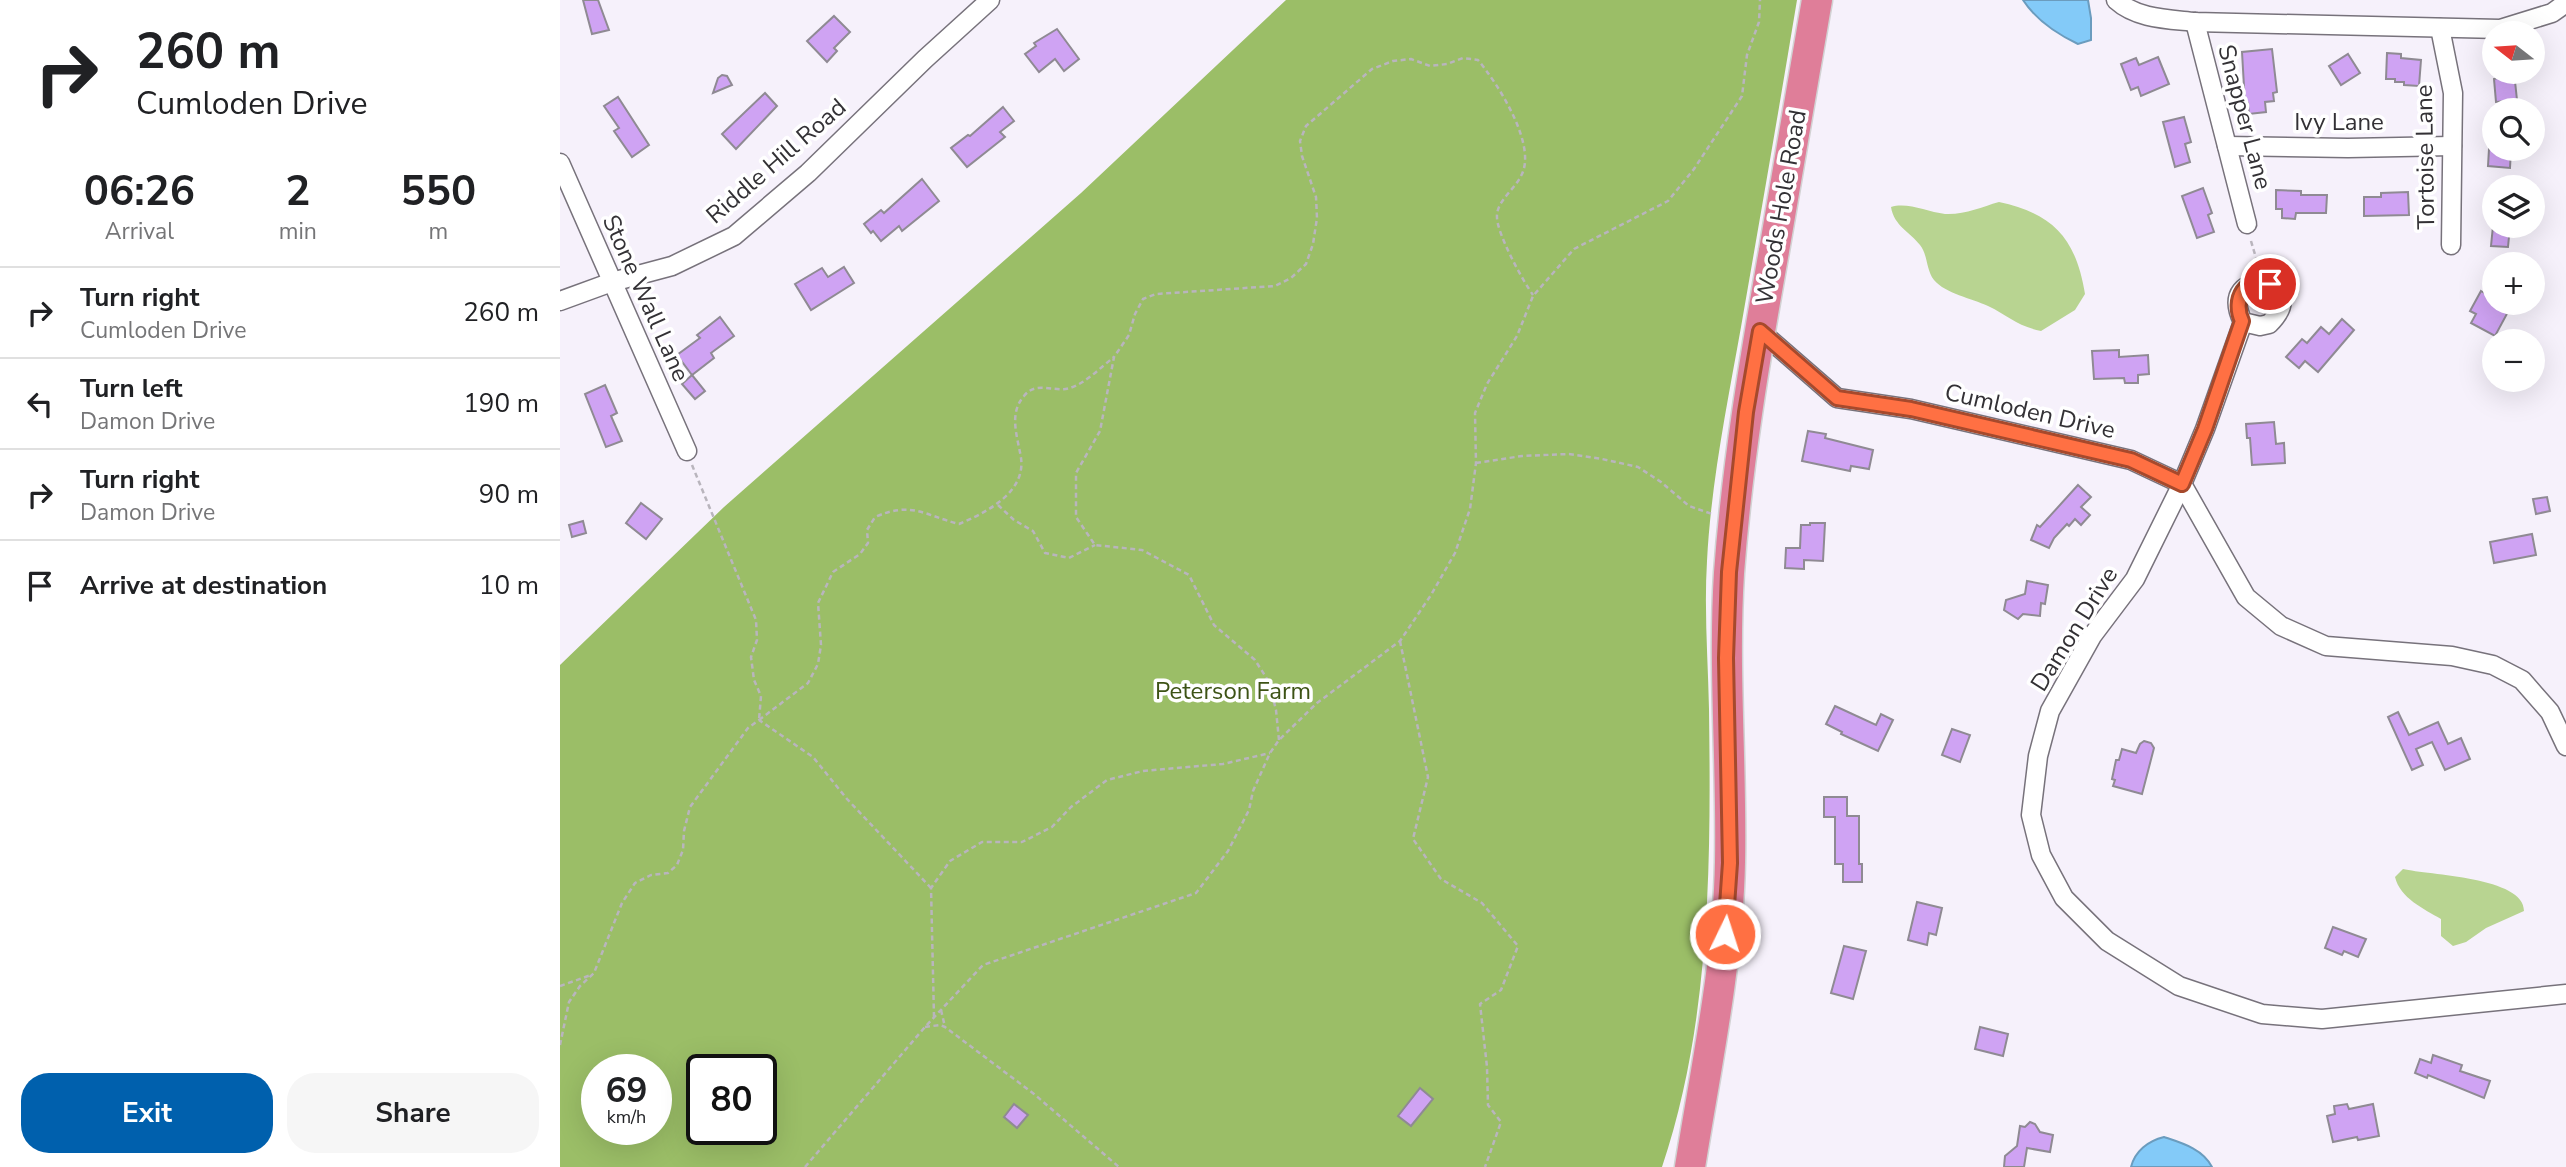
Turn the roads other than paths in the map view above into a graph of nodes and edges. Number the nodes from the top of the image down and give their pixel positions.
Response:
1 (990, 0) edge
2 (1817, 0) edge
3 (2116, 0) edge
4 (2566, 3) edge
5 (2194, 22) junction
6 (2441, 27) junction
7 (2227, 146) junction
8 (2452, 146) junction
9 (560, 163) edge
10 (2247, 224) road end
11 (2451, 245) dead end
12 (612, 282) junction
13 (560, 301) edge
14 (2242, 321) junction
15 (1760, 331) junction
16 (687, 452) road end
17 (2182, 484) junction
18 (2566, 746) edge
19 (2566, 994) edge
20 (1690, 1167) edge

1 - 12 street, Riddle Hill Road
2 - 15 highway, Woods Hole Road
3 - 5 street
4 - 6 street
5 - 6 street
5 - 7 street, Snapper Lane
6 - 8 street, Tortoise Lane
7 - 8 street, Ivy Lane
7 - 10 street, Snapper Lane
8 - 11 street, Tortoise Lane
9 - 12 street, Stone Wall Lane
12 - 13 street, Riddle Hill Road
12 - 16 street, Stone Wall Lane
14 - 14 street, Damon Drive
14 - 17 street, Damon Drive
15 - 17 street, Cumloden Drive
15 - 20 highway, Woods Hole Road
17 - 18 street
17 - 19 street, Damon Drive

